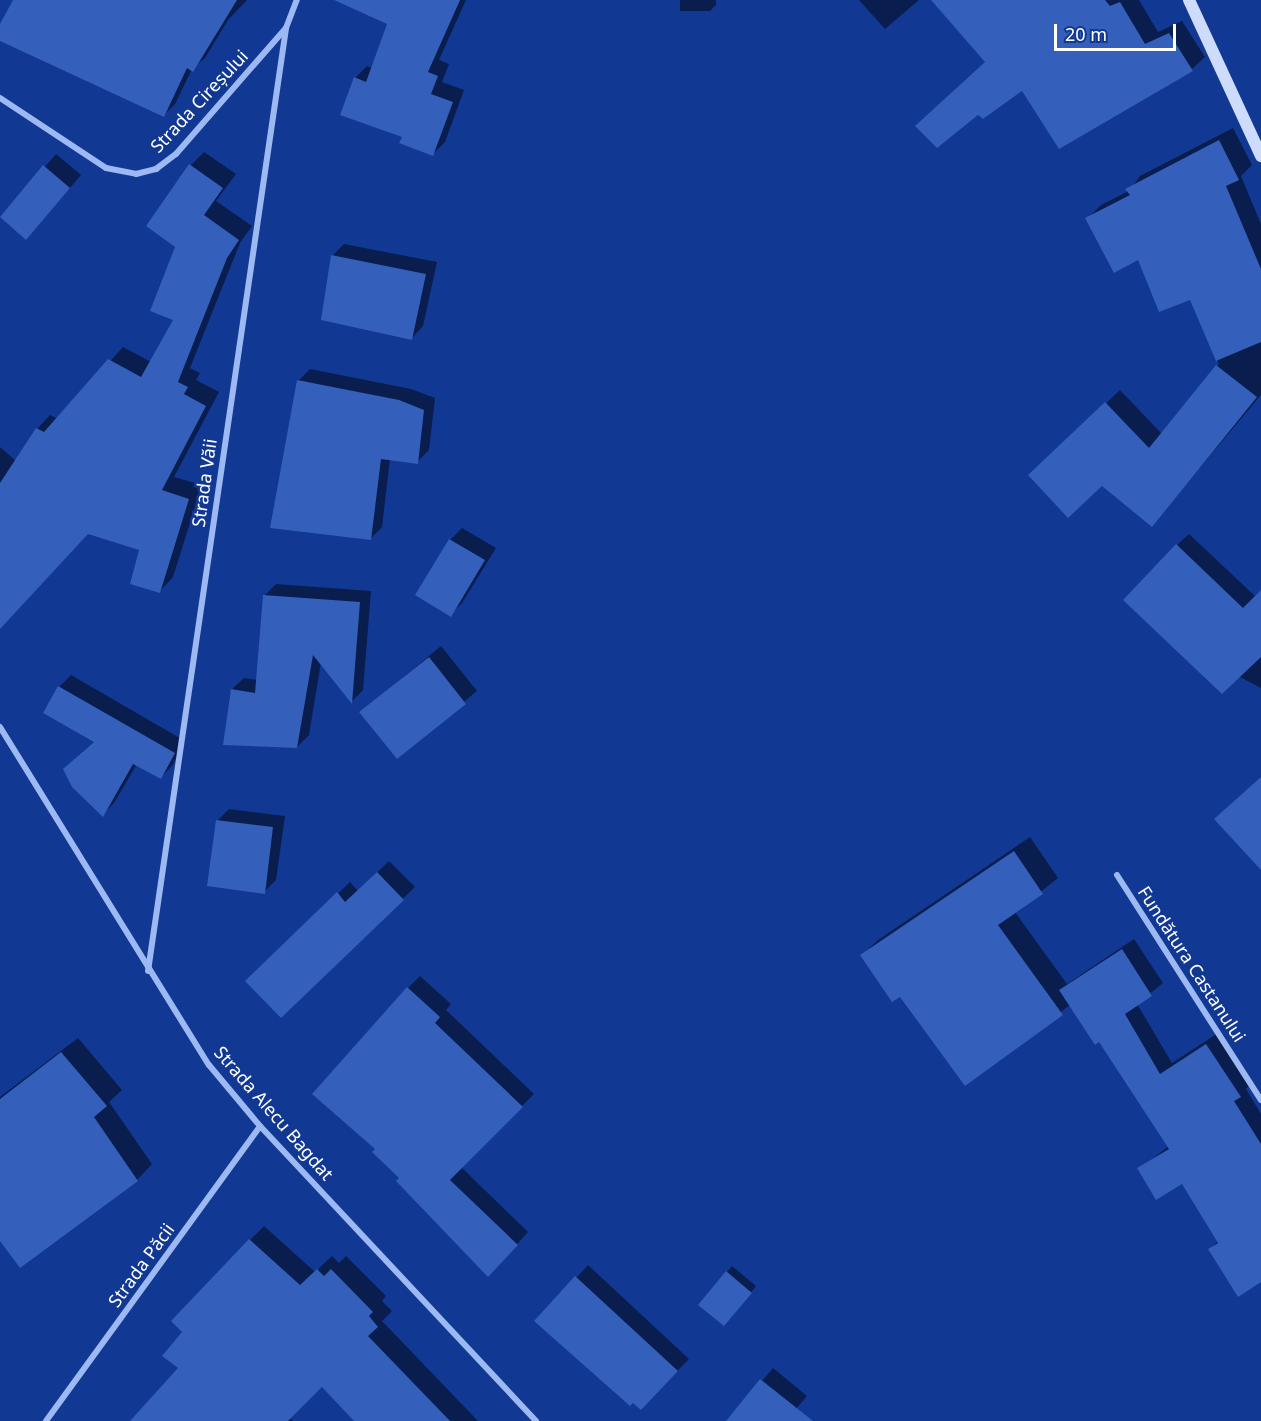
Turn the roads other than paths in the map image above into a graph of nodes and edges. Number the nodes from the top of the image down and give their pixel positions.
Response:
1 (297, 0) edge
2 (1189, 0) edge
3 (286, 27) junction
4 (0, 98) edge
5 (1261, 156) edge
6 (0, 727) edge
7 (1117, 875) dead end
8 (148, 971) junction
9 (1261, 1100) edge
10 (260, 1126) junction
11 (46, 1421) edge
12 (536, 1421) edge

1 - 3 street, Strada Văii
2 - 5 street
3 - 4 street, Strada Cireșului
3 - 8 street, Strada Văii
6 - 8 street, Strada Alecu Bagdat
7 - 9 street, Fundătura Castanului
8 - 10 street, Strada Alecu Bagdat
10 - 11 street, Strada Păcii
10 - 12 street, Strada Alecu Bagdat

